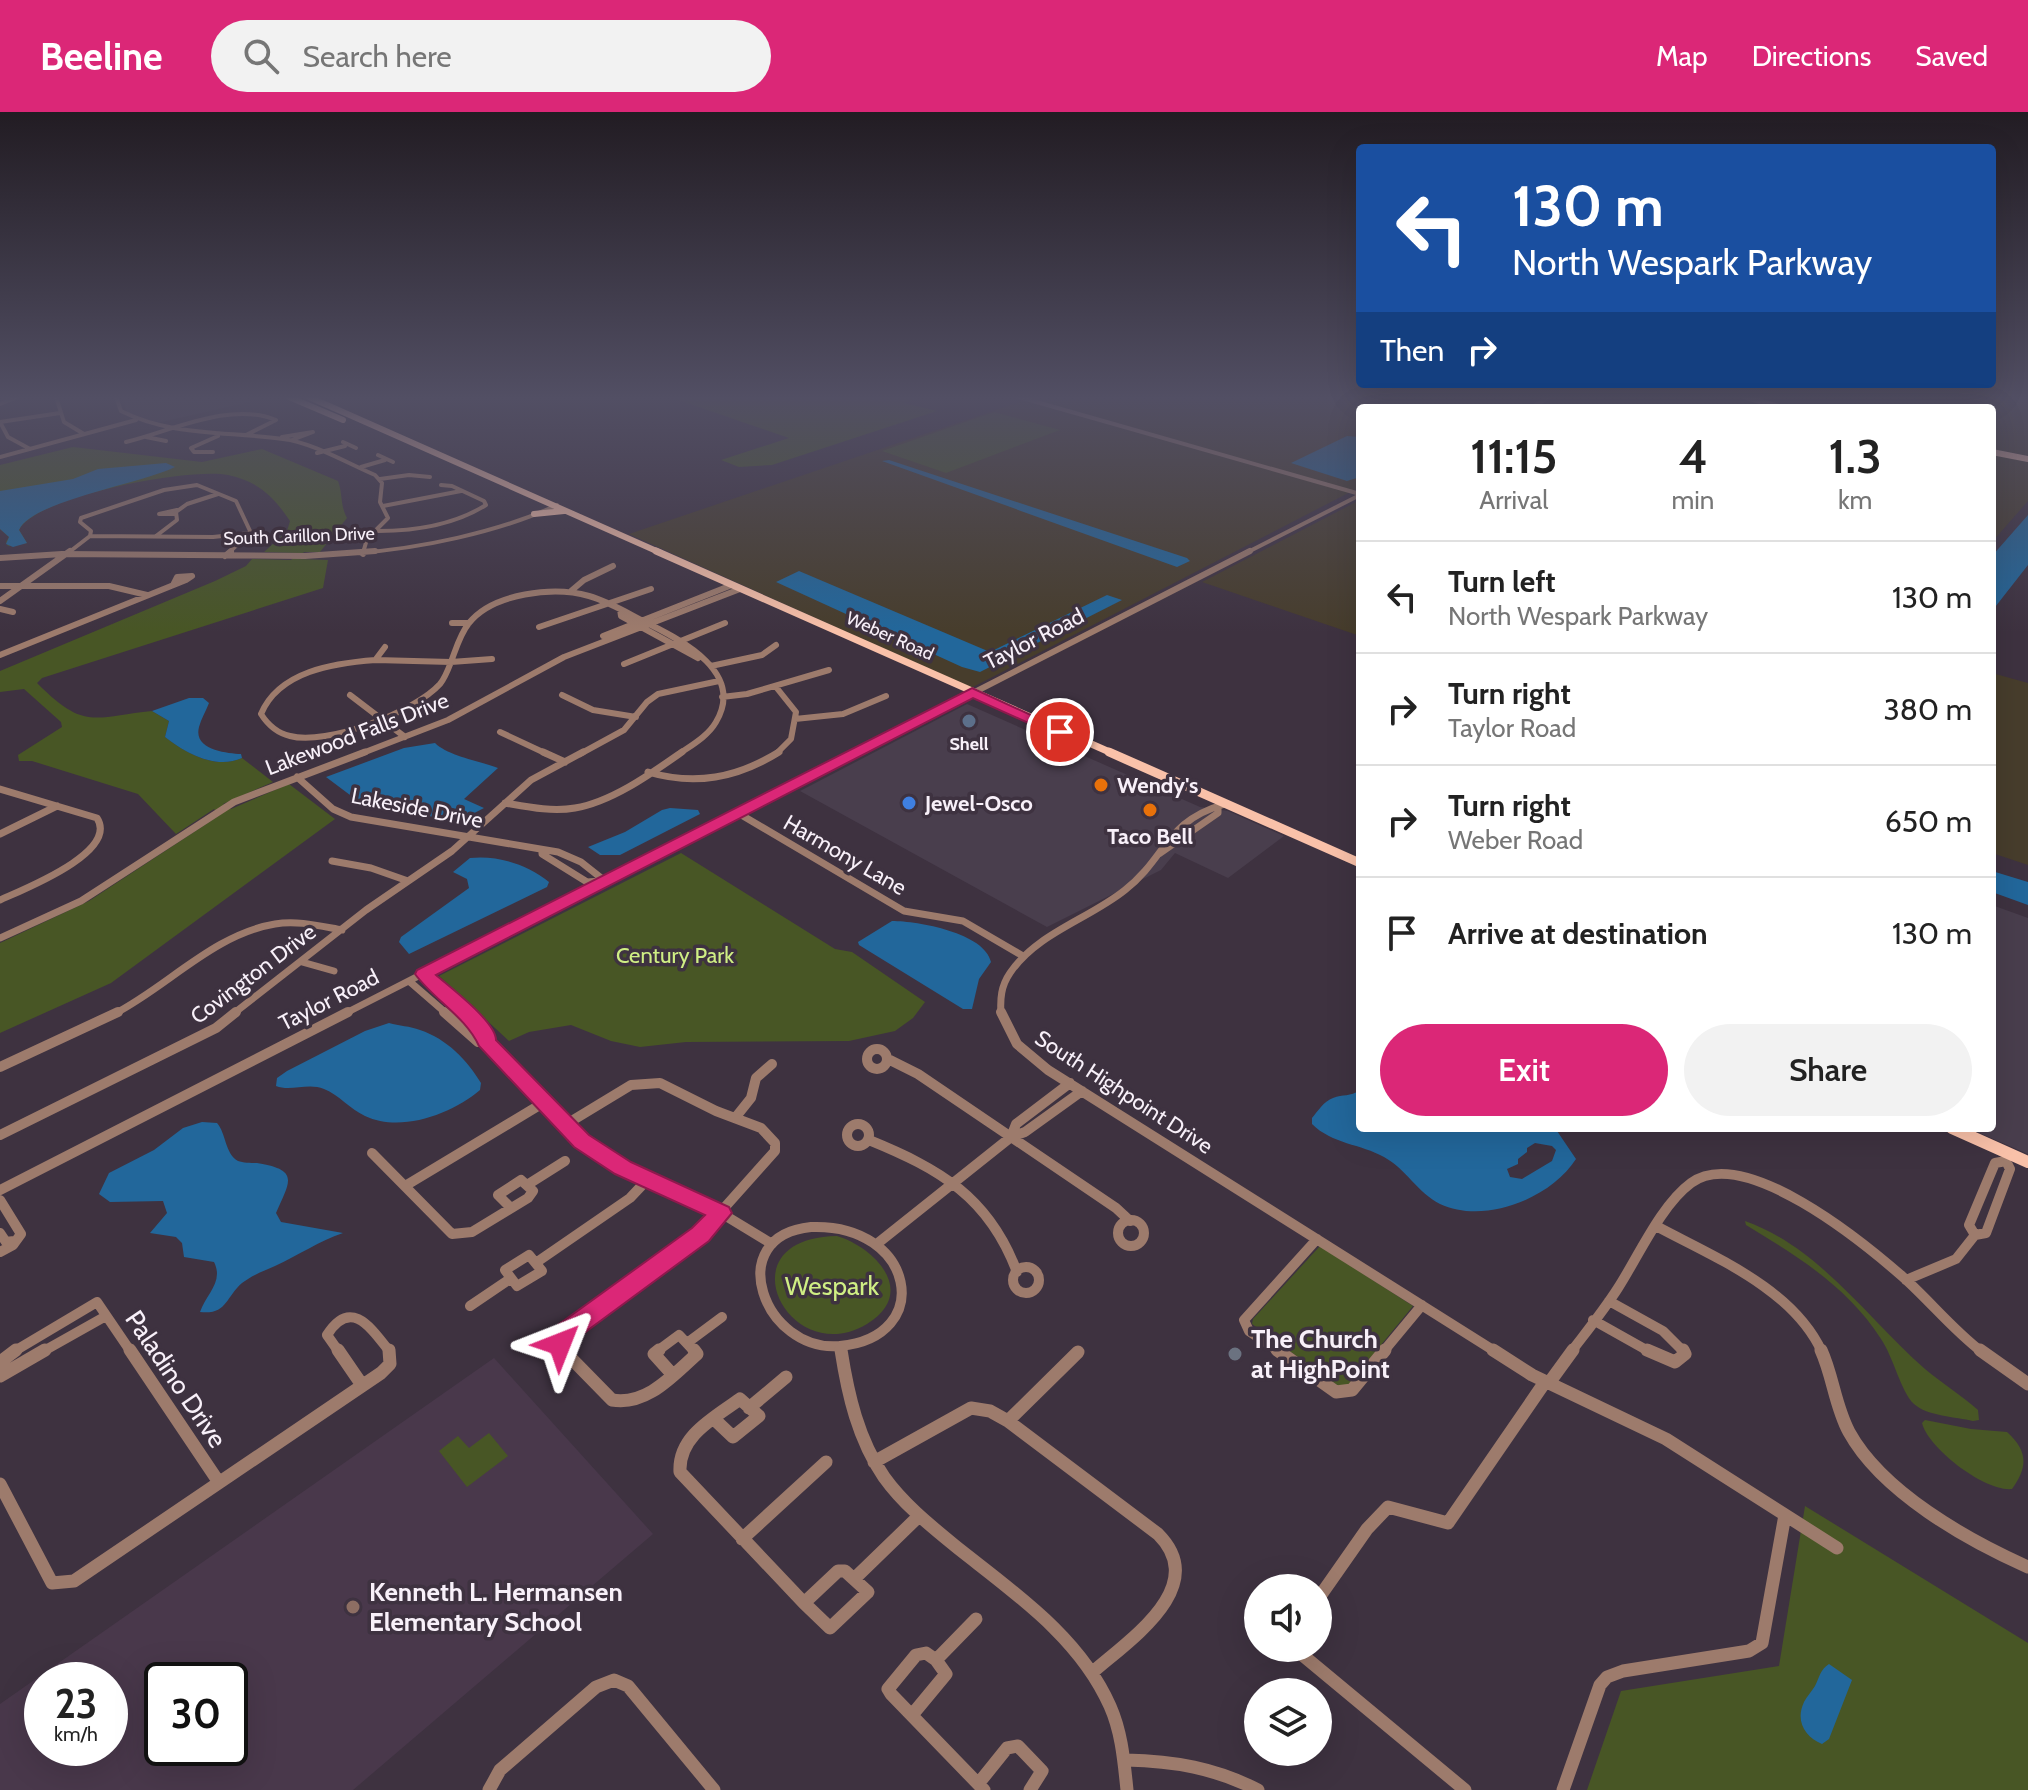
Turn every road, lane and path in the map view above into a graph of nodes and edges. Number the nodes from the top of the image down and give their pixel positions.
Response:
1 (373, 475) edge
2 (407, 475) edge
3 (412, 475) edge
4 (488, 475) edge
5 (1291, 475) edge
6 (430, 477) dead end
7 (380, 479) junction
8 (441, 485) dead end
9 (462, 491) junction
10 (220, 493) junction
11 (1356, 494) edge
12 (535, 495) junction
13 (1356, 497) edge
14 (557, 505) junction
15 (383, 506) junction
16 (534, 512) junction
17 (574, 513) junction
18 (378, 531) junction
19 (251, 533) junction
20 (90, 536) junction
21 (156, 536) junction
22 (364, 552) junction
23 (66, 553) junction
24 (227, 555) junction
25 (0, 557) edge
26 (613, 566) dead end
27 (26, 585) junction
28 (173, 585) dead end
29 (0, 586) edge
30 (736, 587) junction
31 (651, 589) dead end
32 (571, 591) junction
33 (147, 595) junction
34 (0, 601) edge
35 (609, 604) junction
36 (0, 609) edge
37 (13, 612) dead end
38 (452, 623) dead end
39 (469, 623) junction
40 (641, 623) junction
41 (725, 623) dead end
42 (539, 627) dead end
43 (682, 641) junction
44 (674, 644) junction
45 (776, 645) dead end
46 (385, 647) dead end
47 (0, 655) edge
48 (376, 659) junction
49 (492, 659) dead end
50 (451, 662) junction
51 (624, 664) dead end
52 (711, 666) junction
53 (829, 670) dead end
54 (719, 681) junction
55 (776, 687) junction
56 (972, 693) junction
57 (350, 695) dead end
58 (562, 695) dead end
59 (886, 696) dead end
60 (722, 697) junction
61 (379, 717) junction
62 (636, 717) junction
63 (795, 719) junction
64 (500, 732) dead end
65 (405, 737) junction
66 (302, 738) junction
67 (295, 745) dead end
68 (565, 762) junction
69 (648, 772) junction
70 (297, 777) junction
71 (0, 789) edge
72 (505, 803) junction
73 (586, 805) junction
74 (57, 806) junction
75 (1222, 806) junction
76 (738, 813) junction
77 (590, 814) dead end
78 (0, 834) edge
79 (468, 837) junction
80 (542, 851) junction
81 (332, 861) dead end
82 (1356, 861) edge
83 (408, 881) junction
84 (605, 881) junction
85 (0, 900) edge
86 (342, 930) junction
87 (2, 934) edge
88 (1023, 956) junction
89 (302, 962) junction
90 (334, 971) dead end
91 (424, 974) junction
92 (409, 981) junction
93 (486, 1041) junction
94 (890, 1060) dead end
95 (772, 1064) dead end
96 (0, 1067) edge
97 (1070, 1083) junction
98 (1082, 1091) junction
99 (543, 1103) junction
100 (735, 1118) junction
101 (565, 1125) junction
102 (1960, 1132) edge
103 (0, 1135) edge
104 (1011, 1137) junction
105 (869, 1140) dead end
106 (372, 1153) dead end
107 (2008, 1157) junction
108 (565, 1161) dead end
109 (2028, 1162) edge
110 (647, 1180) junction
111 (955, 1184) junction
112 (527, 1185) junction
113 (405, 1186) junction
114 (0, 1190) edge
115 (0, 1200) edge
116 (511, 1208) junction
117 (721, 1213) junction
118 (1130, 1221) dead end
119 (1658, 1227) junction
120 (0, 1233) edge
121 (1975, 1235) junction
122 (1317, 1239) junction
123 (14, 1241) junction
124 (878, 1243) junction
125 (772, 1244) junction
126 (0, 1252) edge
127 (537, 1262) junction
128 (1017, 1272) dead end
129 (510, 1279) junction
130 (1906, 1280) junction
131 (1609, 1301) junction
132 (1422, 1305) junction
133 (470, 1306) dead end
134 (106, 1316) junction
135 (722, 1317) dead end
136 (1593, 1320) junction
137 (687, 1343) junction
138 (840, 1346) junction
139 (1078, 1352) dead end
140 (0, 1362) edge
141 (672, 1374) junction
142 (0, 1376) edge
143 (786, 1377) dead end
144 (1547, 1383) junction
145 (2028, 1384) edge
146 (362, 1385) junction
147 (749, 1408) junction
148 (714, 1419) junction
149 (1008, 1421) junction
150 (826, 1462) dead end
151 (874, 1462) junction
152 (218, 1481) junction
153 (0, 1484) edge
154 (1785, 1515) junction
155 (919, 1516) junction
156 (742, 1539) junction
157 (1837, 1548) dead end
158 (2028, 1567) edge
159 (854, 1579) junction
160 (1332, 1579) edge
161 (804, 1603) junction
162 (976, 1619) dead end
163 (936, 1660) junction
164 (1311, 1662) edge
165 (1094, 1671) junction
166 (912, 1715) junction
167 (1126, 1760) junction
168 (981, 1787) edge
169 (489, 1790) edge
170 (714, 1790) edge
171 (1030, 1790) edge
172 (1127, 1790) edge
173 (1258, 1790) edge
174 (1465, 1790) edge
175 (1563, 1790) edge

1 - 7 street
2 - 7 street
3 - 6 street
4 - 12 main road, Weber Road
5 - 11 street
7 - 15 street
8 - 9 street
9 - 15 street
9 - 18 street
10 - 19 street
10 - 20 street
10 - 21 street
12 - 14 main road, Weber Road
12 - 16 main road
13 - 56 street, Taylor Road
14 - 16 street, South Carillon Drive
14 - 17 main road, Weber Road
15 - 18 street
16 - 17 main road
16 - 22 street, South Carillon Drive
17 - 30 main road, Weber Road
18 - 22 street
19 - 21 street
19 - 24 street
20 - 21 street
20 - 23 street
22 - 24 street, South Carillon Drive
23 - 24 street, South Carillon Drive
23 - 25 street, South Carillon Drive
23 - 27 street
26 - 32 street
27 - 29 street
27 - 33 street
27 - 34 street
28 - 33 street
30 - 40 street, Lakewood Falls Drive
30 - 56 main road, Weber Road
31 - 35 street
32 - 35 street
32 - 39 street
33 - 47 street
35 - 40 street
35 - 42 street
36 - 37 street
38 - 39 street
39 - 50 street
40 - 43 street
40 - 44 street
40 - 65 street, Lakewood Falls Drive
41 - 43 street
43 - 44 street
43 - 52 street
44 - 51 street
44 - 52 street
45 - 52 street
46 - 48 street
48 - 50 street
48 - 66 street
49 - 50 street
50 - 61 street
52 - 54 street
53 - 55 street
54 - 60 street
54 - 62 street, Covington Drive
55 - 60 street
55 - 63 street
56 - 75 main road, Weber Road
56 - 76 street, Taylor Road
57 - 61 street
58 - 62 street
59 - 63 street
60 - 69 street
61 - 65 street
61 - 66 street
62 - 68 street, Covington Drive
63 - 69 street
64 - 68 street
65 - 70 street, Lakewood Falls Drive
66 - 67 street
68 - 72 street, Covington Drive
69 - 73 street
70 - 79 street, Lakeside Drive
70 - 87 street, Lakewood Falls Drive
71 - 74 street
72 - 73 street
72 - 79 street, Covington Drive
73 - 77 street
74 - 78 street
74 - 85 street
75 - 82 main road, Weber Road
75 - 88 street, South Highpoint Drive
76 - 84 street, Taylor Road
76 - 88 street, Harmony Lane
79 - 80 street, Lakeside Drive
79 - 83 street, Covington Drive
80 - 84 street, Lakeside Drive
80 - 84 street, Lakeside Drive
81 - 83 street
83 - 86 street, Covington Drive
84 - 91 street, Taylor Road
86 - 89 street, Covington Drive
86 - 96 street
88 - 97 street, South Highpoint Drive
89 - 90 street
89 - 103 street, Covington Drive
91 - 92 street, Taylor Road
91 - 93 street
92 - 93 street
92 - 114 street, Taylor Road
93 - 99 street
94 - 104 street
95 - 100 street
97 - 98 street, South Highpoint Drive
97 - 104 street
98 - 104 street
98 - 122 street, South Highpoint Drive
99 - 101 street
99 - 113 street
100 - 101 street
100 - 117 street
101 - 110 street
102 - 107 main road
104 - 111 street
104 - 118 street
105 - 111 street
106 - 113 street
107 - 109 main road
107 - 121 street
107 - 121 street
108 - 112 street
110 - 117 street
110 - 127 street
111 - 124 street
111 - 128 street
112 - 116 street
112 - 116 street
113 - 116 street
115 - 123 street
117 - 125 street
117 - 141 street
119 - 130 street
119 - 131 street
119 - 158 street
120 - 123 street
121 - 130 street
122 - 132 street, South Highpoint Drive
122 - 132 street
123 - 126 street
124 - 125 street
124 - 138 street
125 - 138 street
127 - 129 street
127 - 129 street
129 - 133 street
130 - 145 street
131 - 136 street
131 - 136 street
132 - 144 street, South Highpoint Drive
134 - 140 street, Paladino Drive
134 - 142 street
134 - 152 street, Paladino Drive
135 - 137 street
136 - 144 street
137 - 141 street
137 - 141 street
138 - 151 street
139 - 149 street
143 - 147 street
144 - 154 street, South Highpoint Drive
144 - 160 street
146 - 146 street
146 - 152 street
147 - 148 street
147 - 148 street
148 - 156 street
149 - 151 street
149 - 165 street
150 - 156 street
151 - 155 street
152 - 153 street
154 - 157 street, South Highpoint Drive
154 - 175 street
155 - 159 street
155 - 165 street
156 - 161 street
159 - 161 street
159 - 161 street
162 - 163 street
163 - 166 street
163 - 166 street
164 - 174 street
165 - 167 street
166 - 168 street
167 - 172 street
167 - 173 street
168 - 171 street
169 - 170 street

